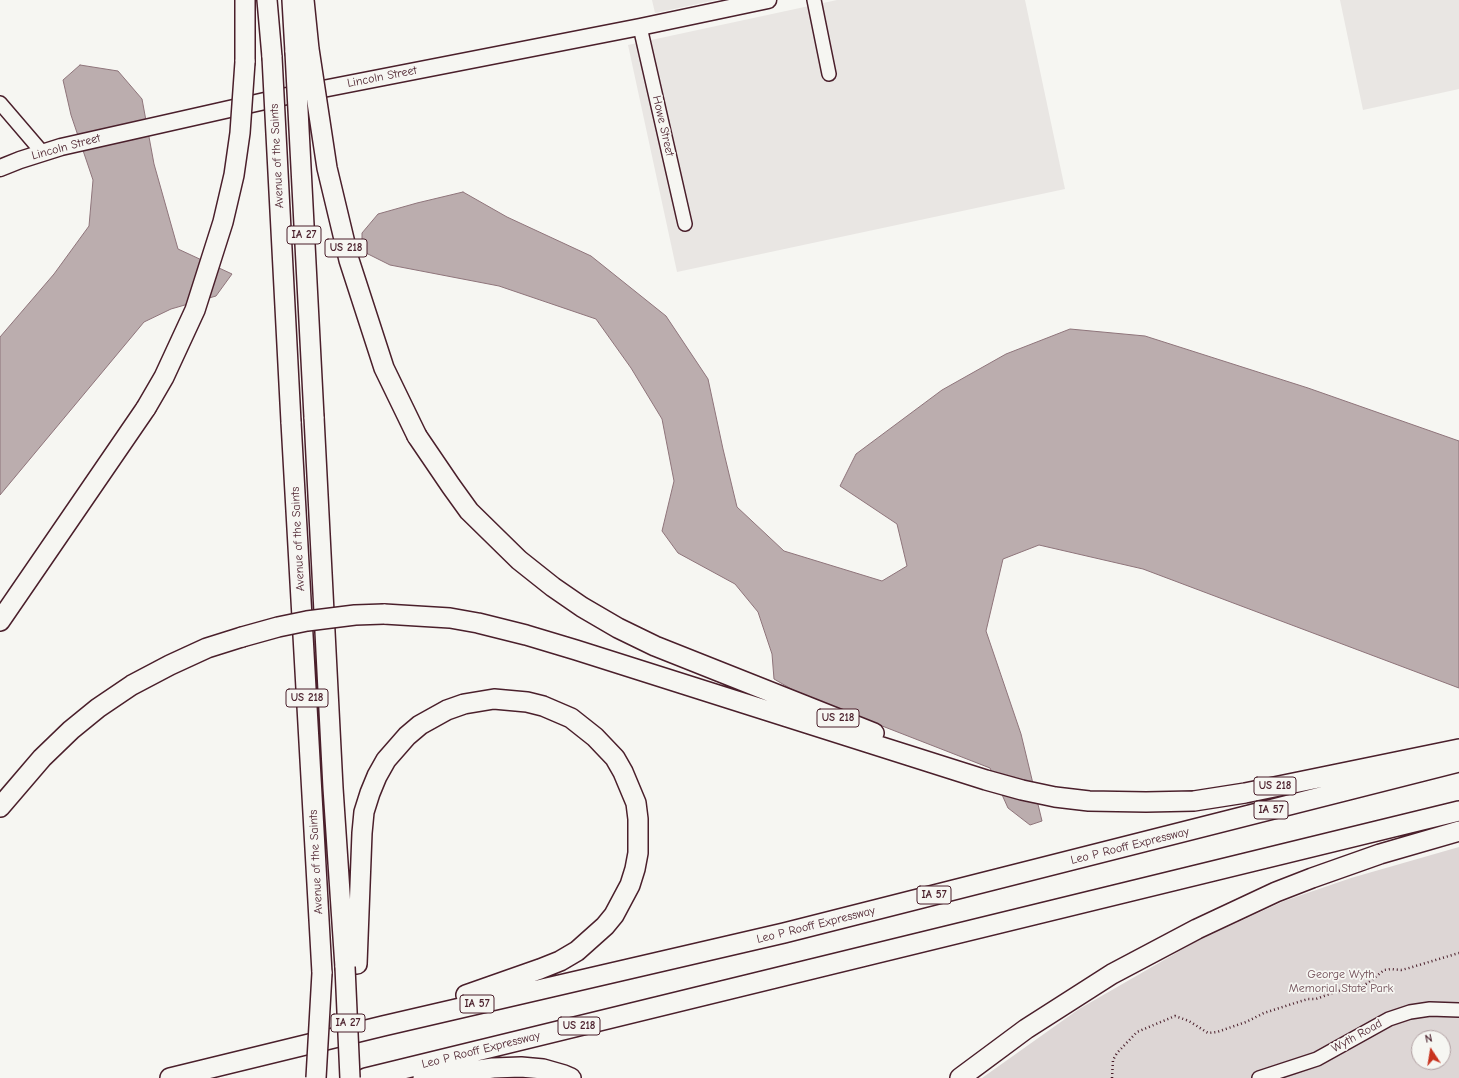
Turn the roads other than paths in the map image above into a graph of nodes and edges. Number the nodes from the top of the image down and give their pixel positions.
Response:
1 (245, 0) edge
2 (267, 0) edge
3 (292, 0) edge
4 (304, 0) edge
5 (768, 0) edge
6 (814, 0) edge
7 (640, 27) junction
8 (302, 51) junction
9 (830, 74) dead end
10 (0, 103) edge
11 (42, 152) junction
12 (0, 168) edge
13 (685, 224) dead end
14 (0, 621) edge
15 (1459, 749) edge
16 (1459, 762) edge
17 (986, 780) junction
18 (0, 807) edge
19 (1459, 811) edge
20 (1459, 831) edge
21 (351, 965) junction
22 (322, 973) junction
23 (1459, 1010) edge
24 (383, 1026) junction
25 (350, 1073) edge
26 (1293, 1073) edge
27 (170, 1078) edge
28 (316, 1078) edge
29 (328, 1078) edge
30 (366, 1078) edge
31 (423, 1078) edge
32 (571, 1078) edge
33 (960, 1078) edge
34 (1259, 1078) edge

1 - 14 highway, bridge
2 - 22 highway, Avenue of the Saints / US 218, bridge
3 - 8 highway, Avenue of the Saints / IA 27
4 - 8 highway, US 218
5 - 7 main road, Lincoln Street
6 - 9 street
7 - 11 main road, Lincoln Street
7 - 13 street, Howe Street
8 - 17 highway, US 218, bridge
8 - 21 highway, Avenue of the Saints / IA 27, bridge
10 - 11 street
11 - 12 main road, Lincoln Street
15 - 17 highway, US 218
16 - 24 highway, Leo P Rooff Expressway / IA 57
17 - 18 highway, bridge
19 - 30 highway, Leo P Rooff Expressway / US 218
20 - 33 highway
21 - 24 highway
21 - 25 highway, bridge
22 - 28 highway, bridge
22 - 29 highway, Avenue of the Saints / IA 27, bridge
23 - 26 street, Wyth Road
24 - 27 highway, Leo P Rooff Expressway / IA 57
26 - 34 street, Wyth Road
31 - 32 highway

